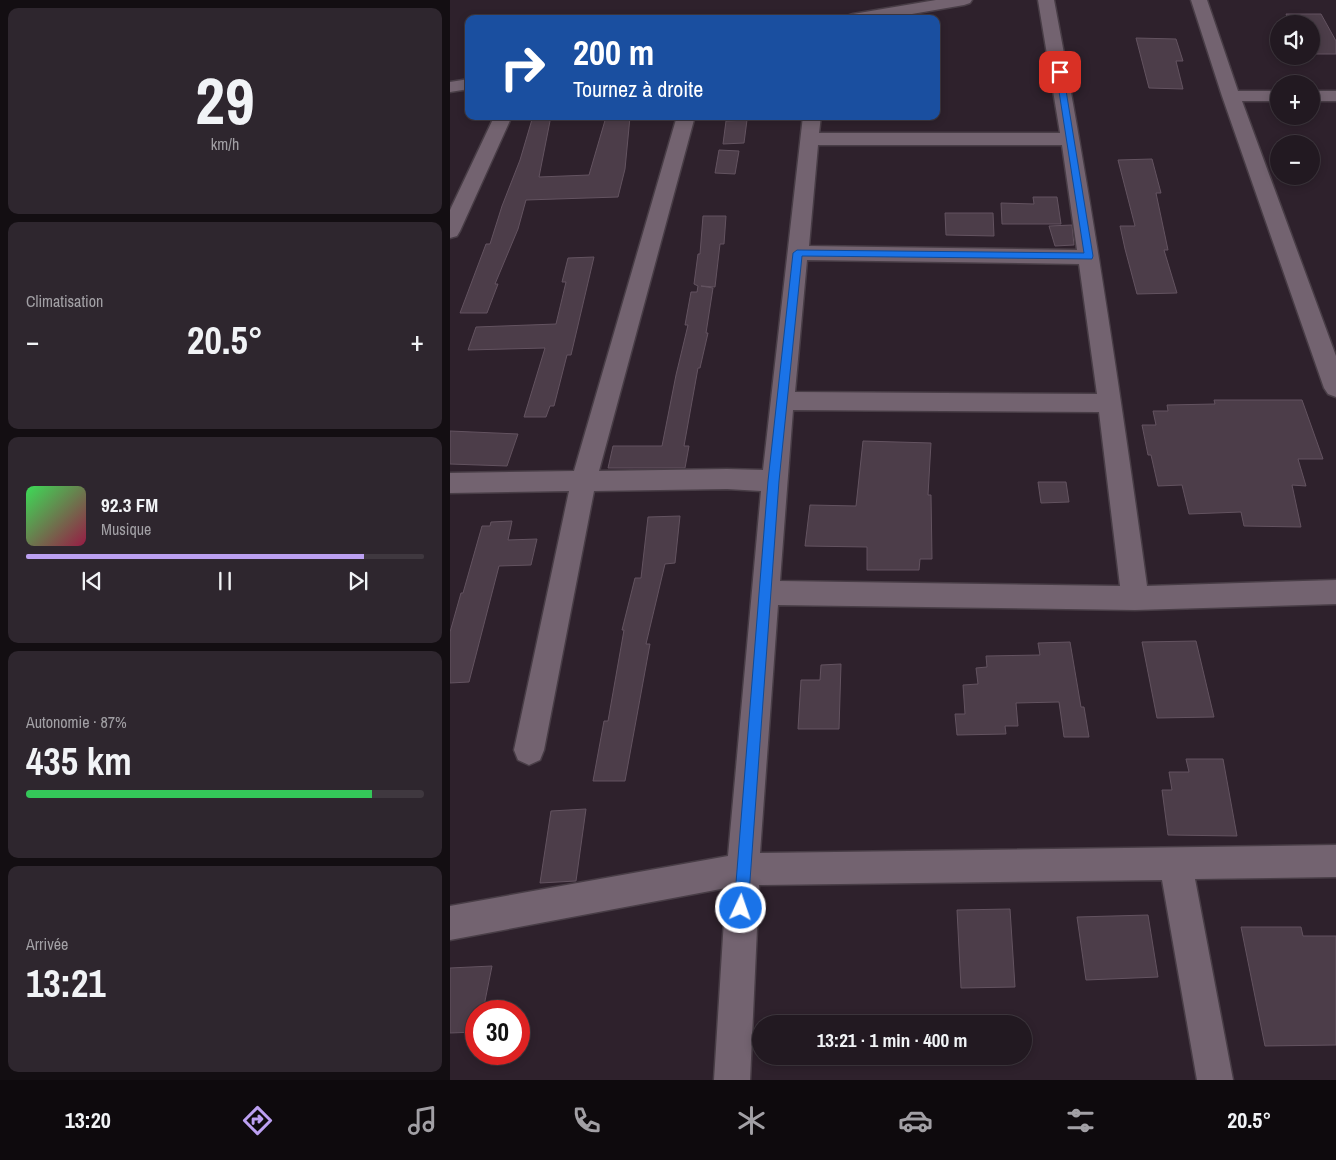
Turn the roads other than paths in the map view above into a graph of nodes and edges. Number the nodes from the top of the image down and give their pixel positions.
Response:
1 (964, 0) edge
2 (1046, 0) edge
3 (1199, 0) edge
4 (913, 4) edge
5 (869, 15) edge
6 (465, 85) edge
7 (450, 87) edge
8 (1231, 96) junction
9 (1270, 96) edge
10 (1320, 96) edge
11 (1336, 96) edge
12 (502, 120) edge
13 (685, 120) edge
14 (811, 128) edge
15 (1071, 139) junction
16 (450, 231) edge
17 (797, 253) junction
18 (1088, 256) junction
19 (1331, 360) edge
20 (1336, 388) edge
21 (782, 401) junction
22 (1110, 404) junction
23 (584, 480) junction
24 (774, 481) junction
25 (450, 483) edge
26 (1336, 592) edge
27 (766, 593) junction
28 (1135, 598) junction
29 (530, 750) dead end
30 (1336, 861) edge
31 (1176, 864) junction
32 (743, 869) junction
33 (450, 923) edge
34 (732, 1080) edge
35 (1214, 1080) edge

1 - 4 street
2 - 15 street
3 - 8 street
4 - 5 street
6 - 7 street
8 - 9 street
8 - 19 street
10 - 11 street
12 - 16 street
13 - 23 street
14 - 15 street
14 - 17 street
15 - 18 street
17 - 18 street
17 - 21 street
18 - 22 street
19 - 20 street
21 - 22 street
21 - 24 street
22 - 28 street
23 - 24 street
23 - 25 street
23 - 29 street
24 - 27 street
26 - 28 street
27 - 28 street
27 - 32 street
30 - 31 street
31 - 32 street
31 - 35 street
32 - 33 street
32 - 34 street

